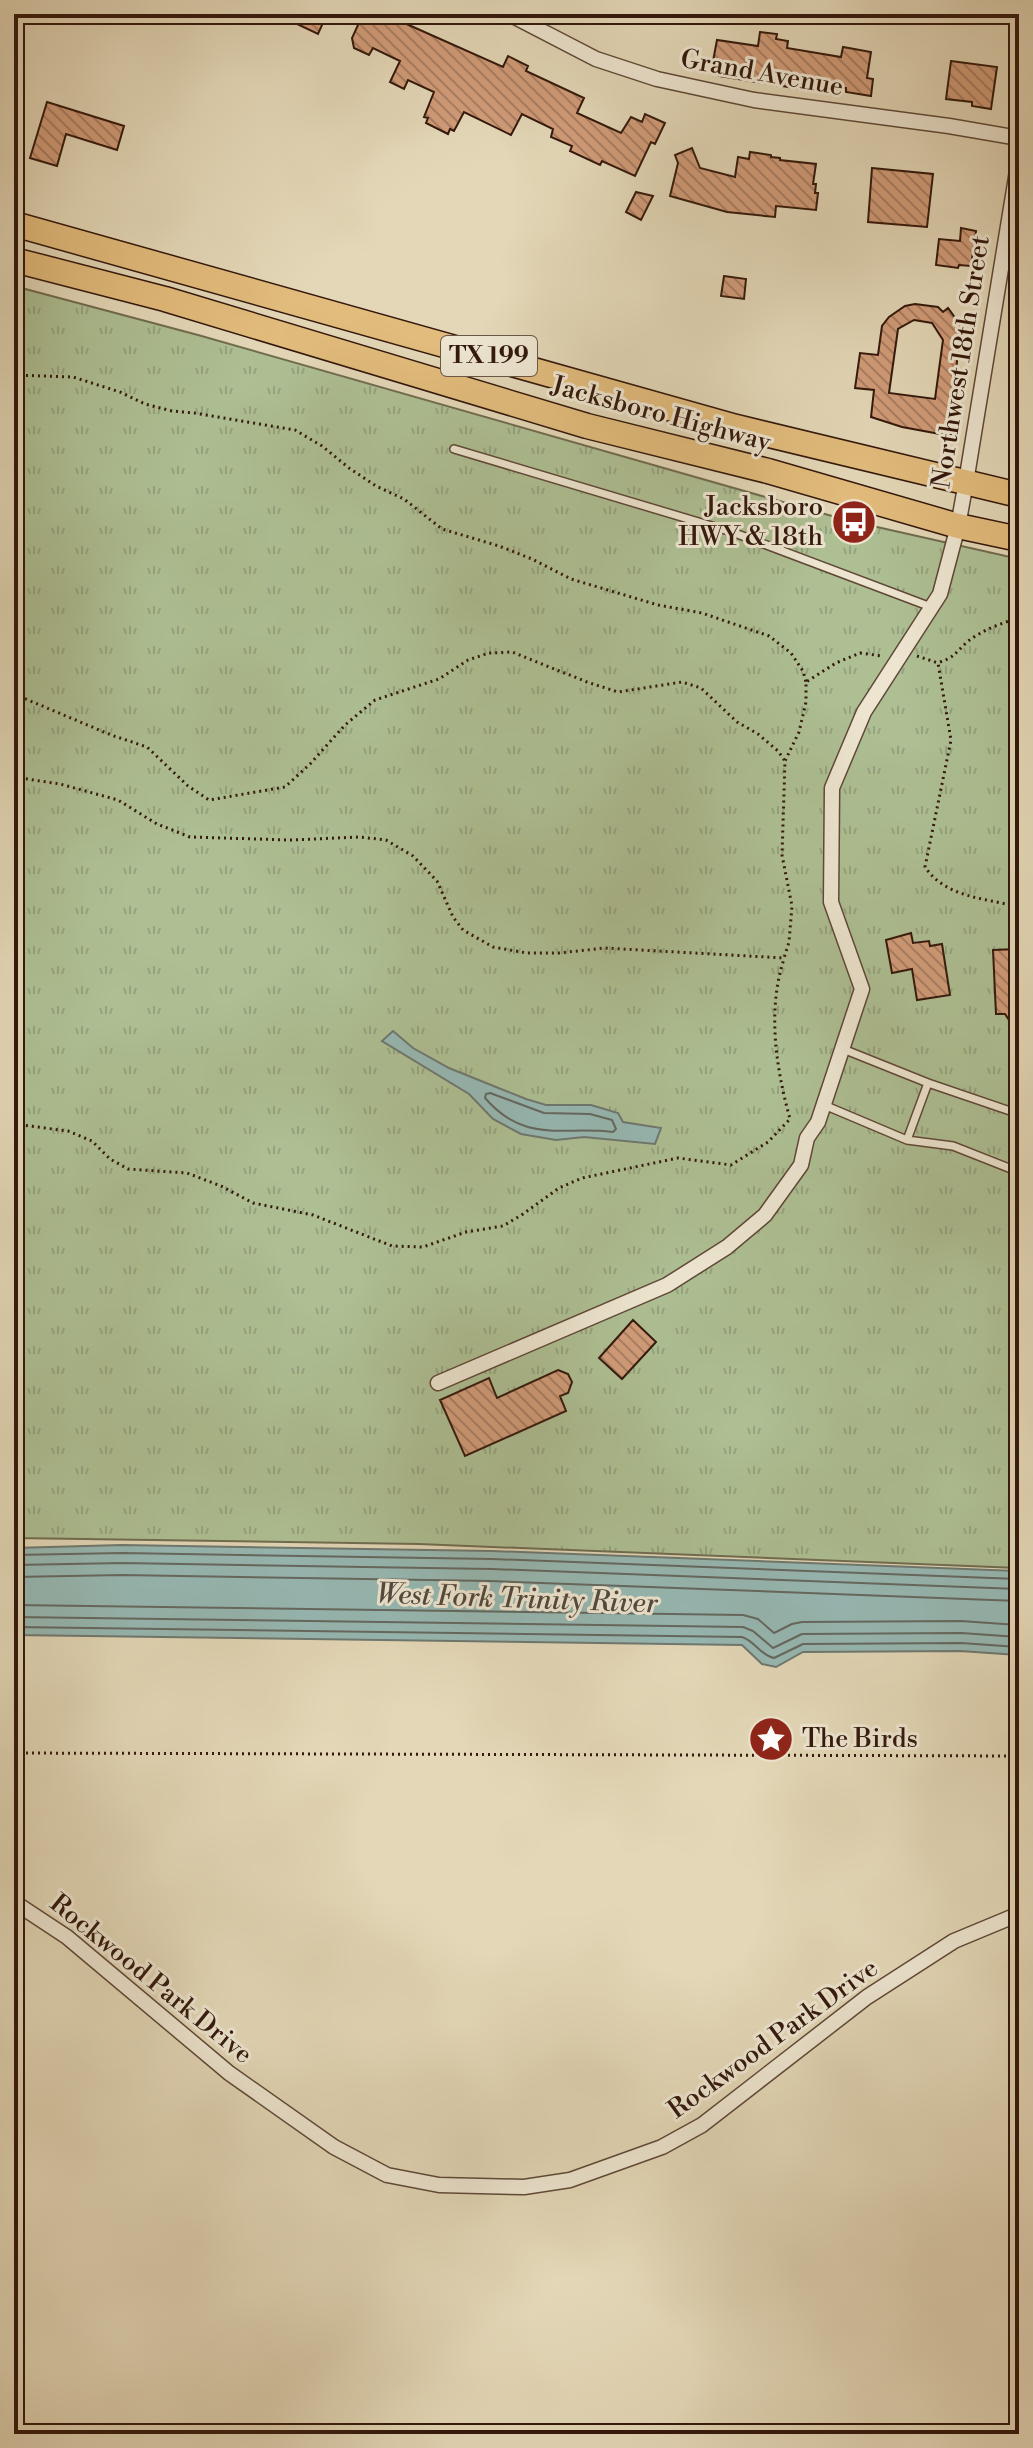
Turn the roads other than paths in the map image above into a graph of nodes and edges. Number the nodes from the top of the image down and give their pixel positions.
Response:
1 (509, 14) edge
2 (1019, 138) edge
3 (1019, 159) edge
4 (14, 224) edge
5 (14, 260) edge
6 (213, 279) junction
7 (202, 310) junction
8 (454, 449) dead end
9 (966, 482) junction
10 (1019, 495) edge
11 (958, 526) junction
12 (1019, 539) edge
13 (931, 607) junction
14 (843, 1049) junction
15 (928, 1083) junction
16 (824, 1105) junction
17 (1019, 1114) edge
18 (907, 1140) junction
19 (1019, 1172) edge
20 (438, 1383) dead end
21 (14, 1902) edge
22 (1019, 1914) edge

1 - 2 street, Grand Avenue
3 - 9 street, Northwest 18th Street
4 - 6 main road, Jacksboro Highway / TX 199
5 - 7 main road, Jacksboro Highway / TX 199
6 - 7 main road
6 - 9 main road, Jacksboro Highway / TX 199
7 - 11 main road, Jacksboro Highway / TX 199
8 - 13 lane
9 - 10 main road, Jacksboro Highway / TX 199
9 - 11 street, Northwest 18th Street
11 - 12 main road, Jacksboro Highway / TX 199
11 - 13 street, Northwest 18th Street
13 - 14 street, Northwest 18th Street
14 - 15 lane
14 - 16 street, Northwest 18th Street
15 - 17 lane
15 - 18 lane
16 - 18 lane
16 - 20 street, Northwest 18th Street
18 - 19 lane
21 - 22 street, Rockwood Park Drive

